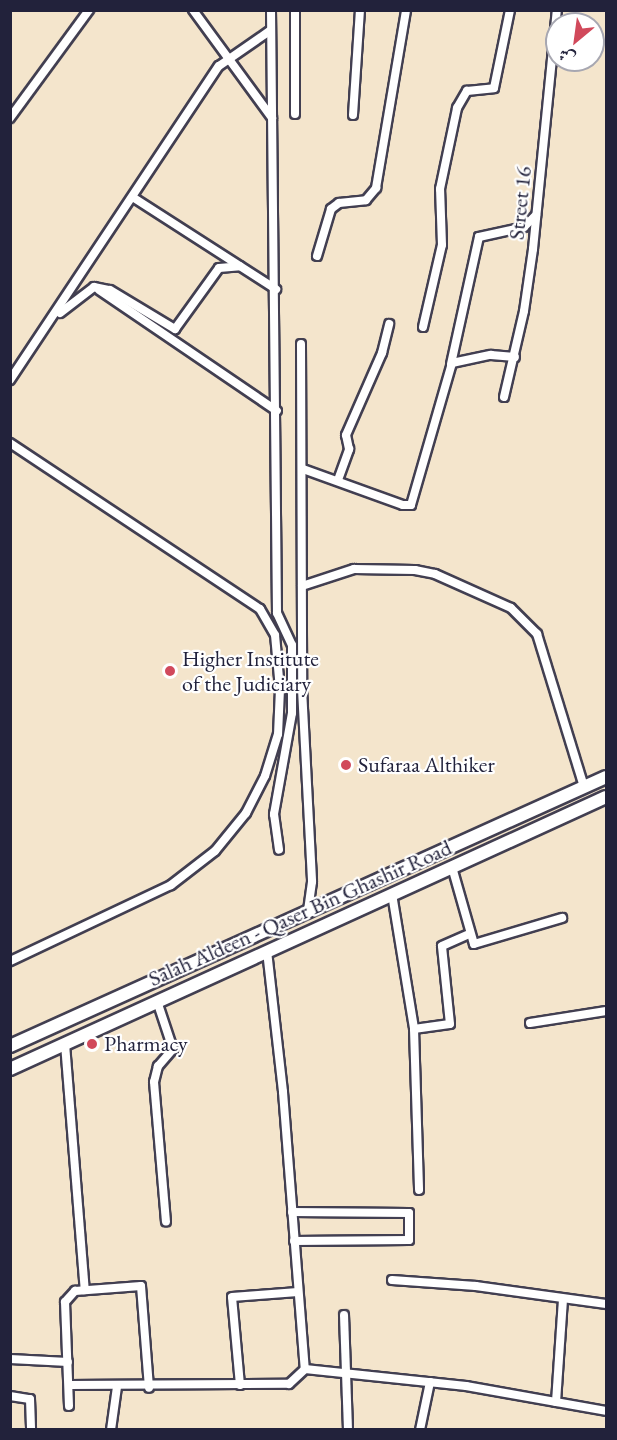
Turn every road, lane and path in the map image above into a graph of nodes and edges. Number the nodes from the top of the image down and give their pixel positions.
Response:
1 (89, 10) edge
2 (193, 10) edge
3 (271, 10) edge
4 (295, 10) edge
5 (360, 10) edge
6 (406, 10) edge
7 (510, 10) edge
8 (557, 10) edge
9 (271, 30) junction
10 (228, 58) junction
11 (295, 114) dead end
12 (353, 115) dead end
13 (10, 118) edge
14 (272, 119) junction
15 (134, 198) junction
16 (537, 215) junction
17 (317, 256) dead end
18 (240, 266) junction
19 (94, 287) junction
20 (276, 289) junction
21 (52, 319) junction
22 (389, 324) dead end
23 (423, 327) dead end
24 (301, 344) dead end
25 (514, 357) junction
26 (450, 366) junction
27 (10, 380) edge
28 (504, 397) dead end
29 (277, 411) junction
30 (10, 444) edge
31 (303, 469) junction
32 (338, 480) junction
33 (302, 585) junction
34 (606, 777) edge
35 (585, 787) junction
36 (606, 797) edge
37 (279, 850) dead end
38 (452, 867) junction
39 (392, 894) junction
40 (313, 909) junction
41 (562, 918) dead end
42 (327, 922) junction
43 (263, 931) junction
44 (469, 934) junction
45 (270, 949) junction
46 (10, 961) edge
47 (157, 1001) junction
48 (606, 1011) edge
49 (530, 1023) dead end
50 (414, 1029) junction
51 (65, 1044) junction
52 (10, 1046) edge
53 (10, 1069) edge
54 (418, 1190) dead end
55 (292, 1212) junction
56 (166, 1221) dead end
57 (294, 1241) junction
58 (392, 1280) dead end
59 (85, 1290) junction
60 (298, 1292) junction
61 (563, 1300) junction
62 (606, 1304) edge
63 (344, 1315) dead end
64 (10, 1359) edge
65 (68, 1362) junction
66 (305, 1369) junction
67 (345, 1373) junction
68 (430, 1382) junction
69 (69, 1385) junction
70 (240, 1385) junction
71 (117, 1387) junction
72 (149, 1388) junction
73 (10, 1396) edge
74 (556, 1402) junction
75 (69, 1406) dead end
76 (606, 1411) edge
77 (30, 1430) edge
78 (111, 1430) edge
79 (348, 1430) edge
80 (420, 1430) edge

1 - 13 street
2 - 10 street
3 - 9 street
4 - 11 street
5 - 12 street
6 - 17 street
7 - 23 street
8 - 16 street, Street 16
9 - 10 street
9 - 14 street
10 - 14 street
10 - 15 street
14 - 20 street
15 - 18 street
15 - 21 street
16 - 25 street, Street 16
16 - 26 street
18 - 19 street
18 - 20 street
19 - 21 street
19 - 29 street
20 - 29 street
21 - 27 street
22 - 32 street
24 - 31 street
25 - 26 street
25 - 28 street, Street 16
26 - 32 street
29 - 37 street
30 - 46 street
31 - 32 street
31 - 33 street
33 - 35 street
33 - 40 street
34 - 35 highway
35 - 40 highway
36 - 38 highway, Salah Aldeen - Qaser Bin Ghashir Road
38 - 39 highway, Salah Aldeen - Qaser Bin Ghashir Road
38 - 44 street
39 - 42 highway, Salah Aldeen - Qaser Bin Ghashir Road
39 - 50 street
40 - 42 highway
40 - 43 highway
41 - 44 street
42 - 45 highway, Salah Aldeen - Qaser Bin Ghashir Road
43 - 45 highway
43 - 52 highway
44 - 50 street
45 - 47 highway, Salah Aldeen - Qaser Bin Ghashir Road
45 - 55 street
47 - 51 highway, Salah Aldeen - Qaser Bin Ghashir Road
47 - 56 street
48 - 49 street
50 - 54 street
51 - 53 highway, Salah Aldeen - Qaser Bin Ghashir Road
51 - 59 street
55 - 57 street
55 - 57 street
57 - 60 street
58 - 61 street
59 - 65 street
59 - 72 street
60 - 66 street
60 - 70 street
61 - 62 street
61 - 74 street
63 - 67 street
64 - 65 street
65 - 69 street
66 - 67 street
66 - 70 street
67 - 68 street
67 - 79 street
68 - 74 street
68 - 80 street
69 - 71 street
69 - 75 street
70 - 72 street
71 - 72 street
71 - 78 street
73 - 77 street
74 - 76 street

